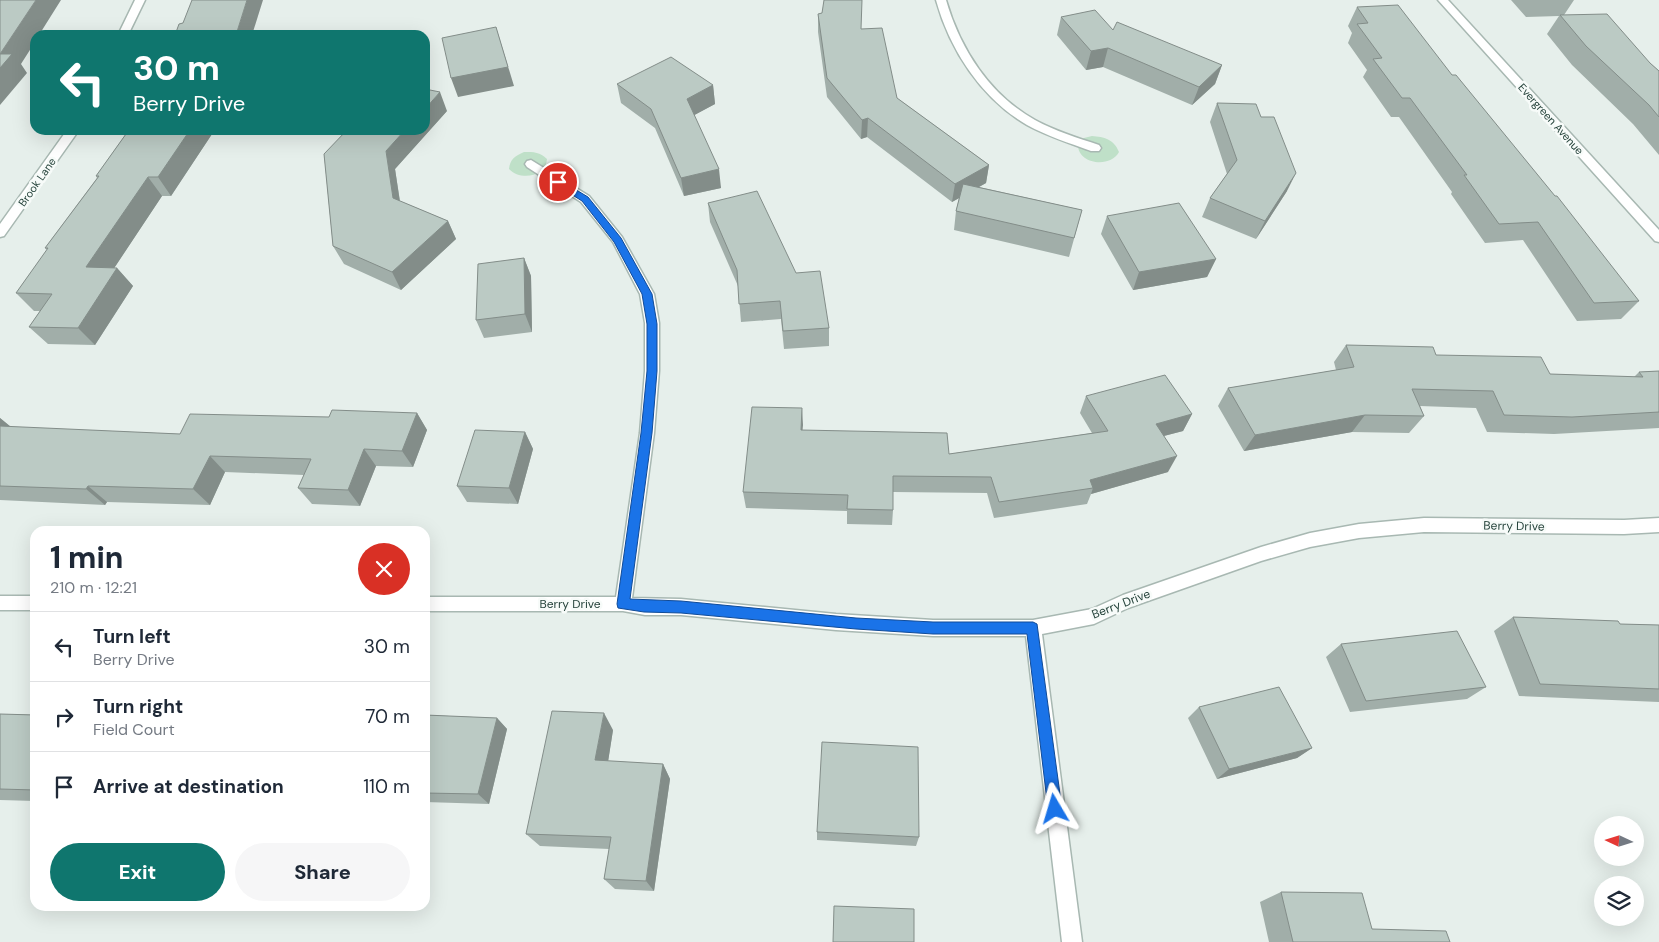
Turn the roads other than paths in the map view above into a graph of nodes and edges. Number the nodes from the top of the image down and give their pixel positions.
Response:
1 (140, 0) edge
2 (941, 0) edge
3 (1443, 0) edge
4 (125, 30) edge
5 (69, 135) edge
6 (1095, 148) dead end
7 (531, 164) dead end
8 (0, 234) edge
9 (1659, 238) edge
10 (1659, 526) edge
11 (0, 603) edge
12 (30, 603) edge
13 (430, 604) edge
14 (623, 604) junction
15 (1033, 628) junction
16 (1072, 942) edge

1 - 4 street
2 - 6 street
3 - 9 street, Evergreen Avenue
5 - 8 street, Brook Lane
7 - 14 street
10 - 15 street, Berry Drive
11 - 12 street
13 - 14 street, Berry Drive
14 - 15 street, Berry Drive
15 - 16 street

